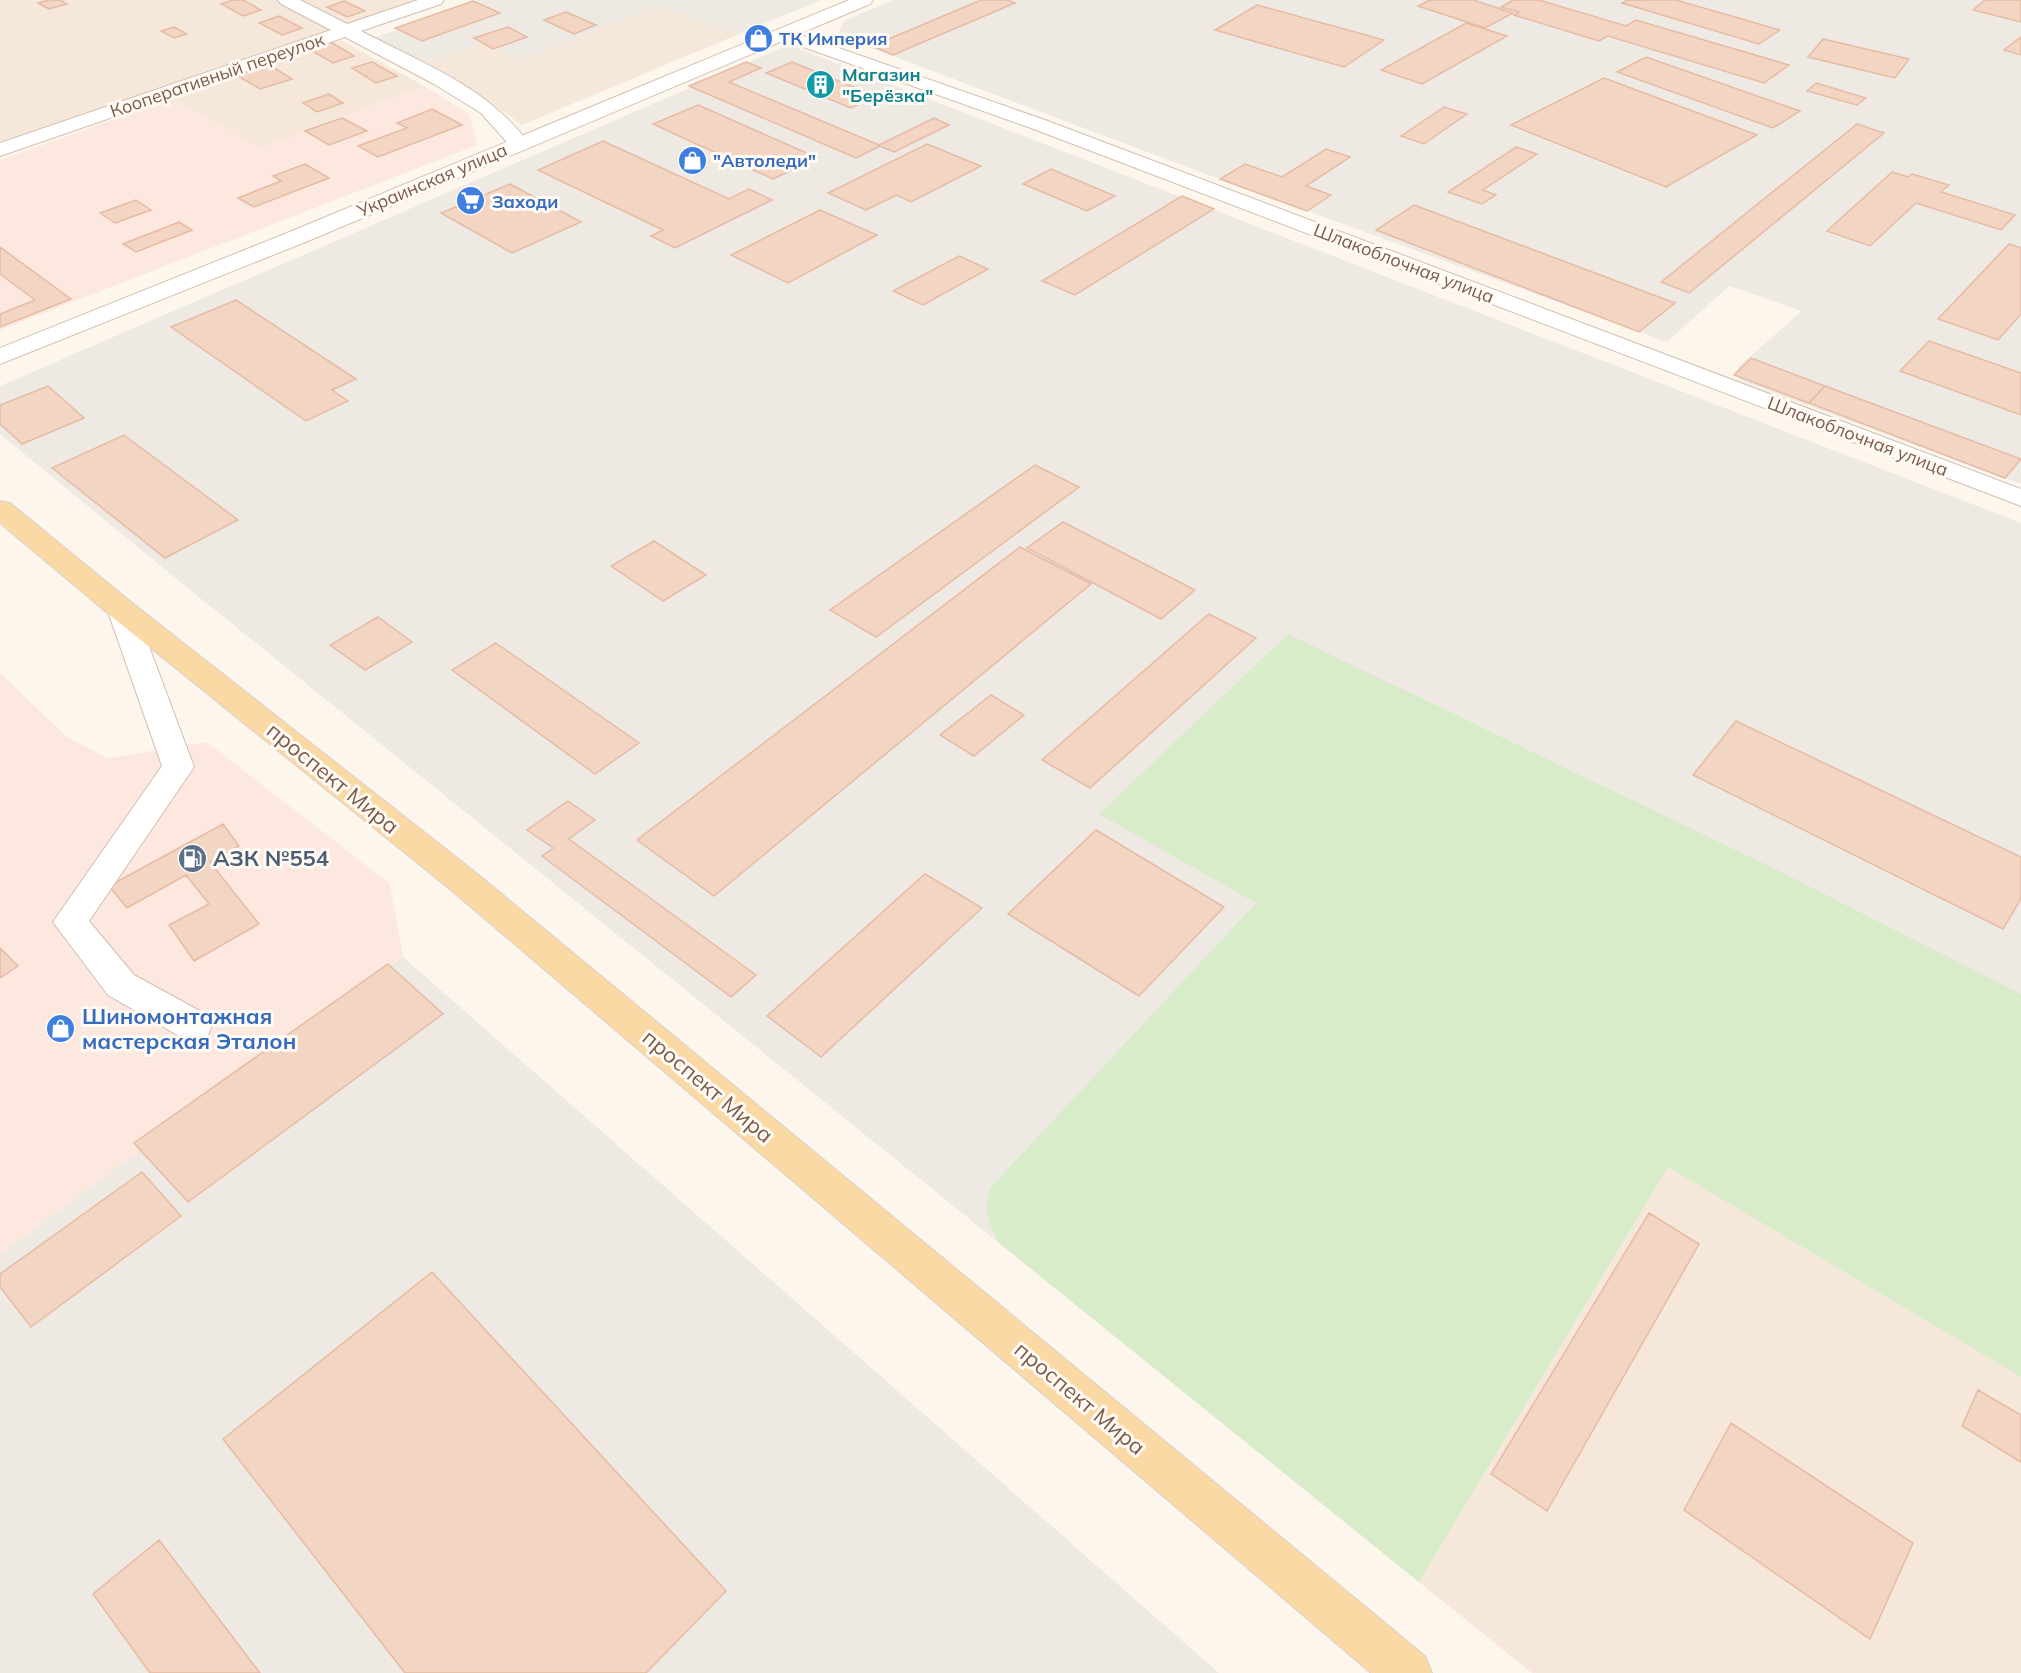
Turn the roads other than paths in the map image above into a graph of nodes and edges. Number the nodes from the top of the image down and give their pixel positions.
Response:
1 (287, 0) edge
2 (435, 0) edge
3 (864, 0) edge
4 (347, 30) junction
5 (784, 34) junction
6 (519, 144) junction
7 (0, 150) edge
8 (0, 357) edge
9 (2021, 498) edge
10 (0, 508) edge
11 (121, 609) junction
12 (194, 1026) dead end
13 (1408, 1673) edge

1 - 4 street
2 - 4 street, Кооперативный переулок
3 - 5 street, Украинская улица
4 - 6 street
4 - 7 street, Кооперативный переулок
5 - 6 street, Украинская улица
5 - 9 street, Шлакоблочная улица
6 - 8 street, Украинская улица
10 - 11 main road, проспект Мира
11 - 12 street
11 - 13 main road, проспект Мира

